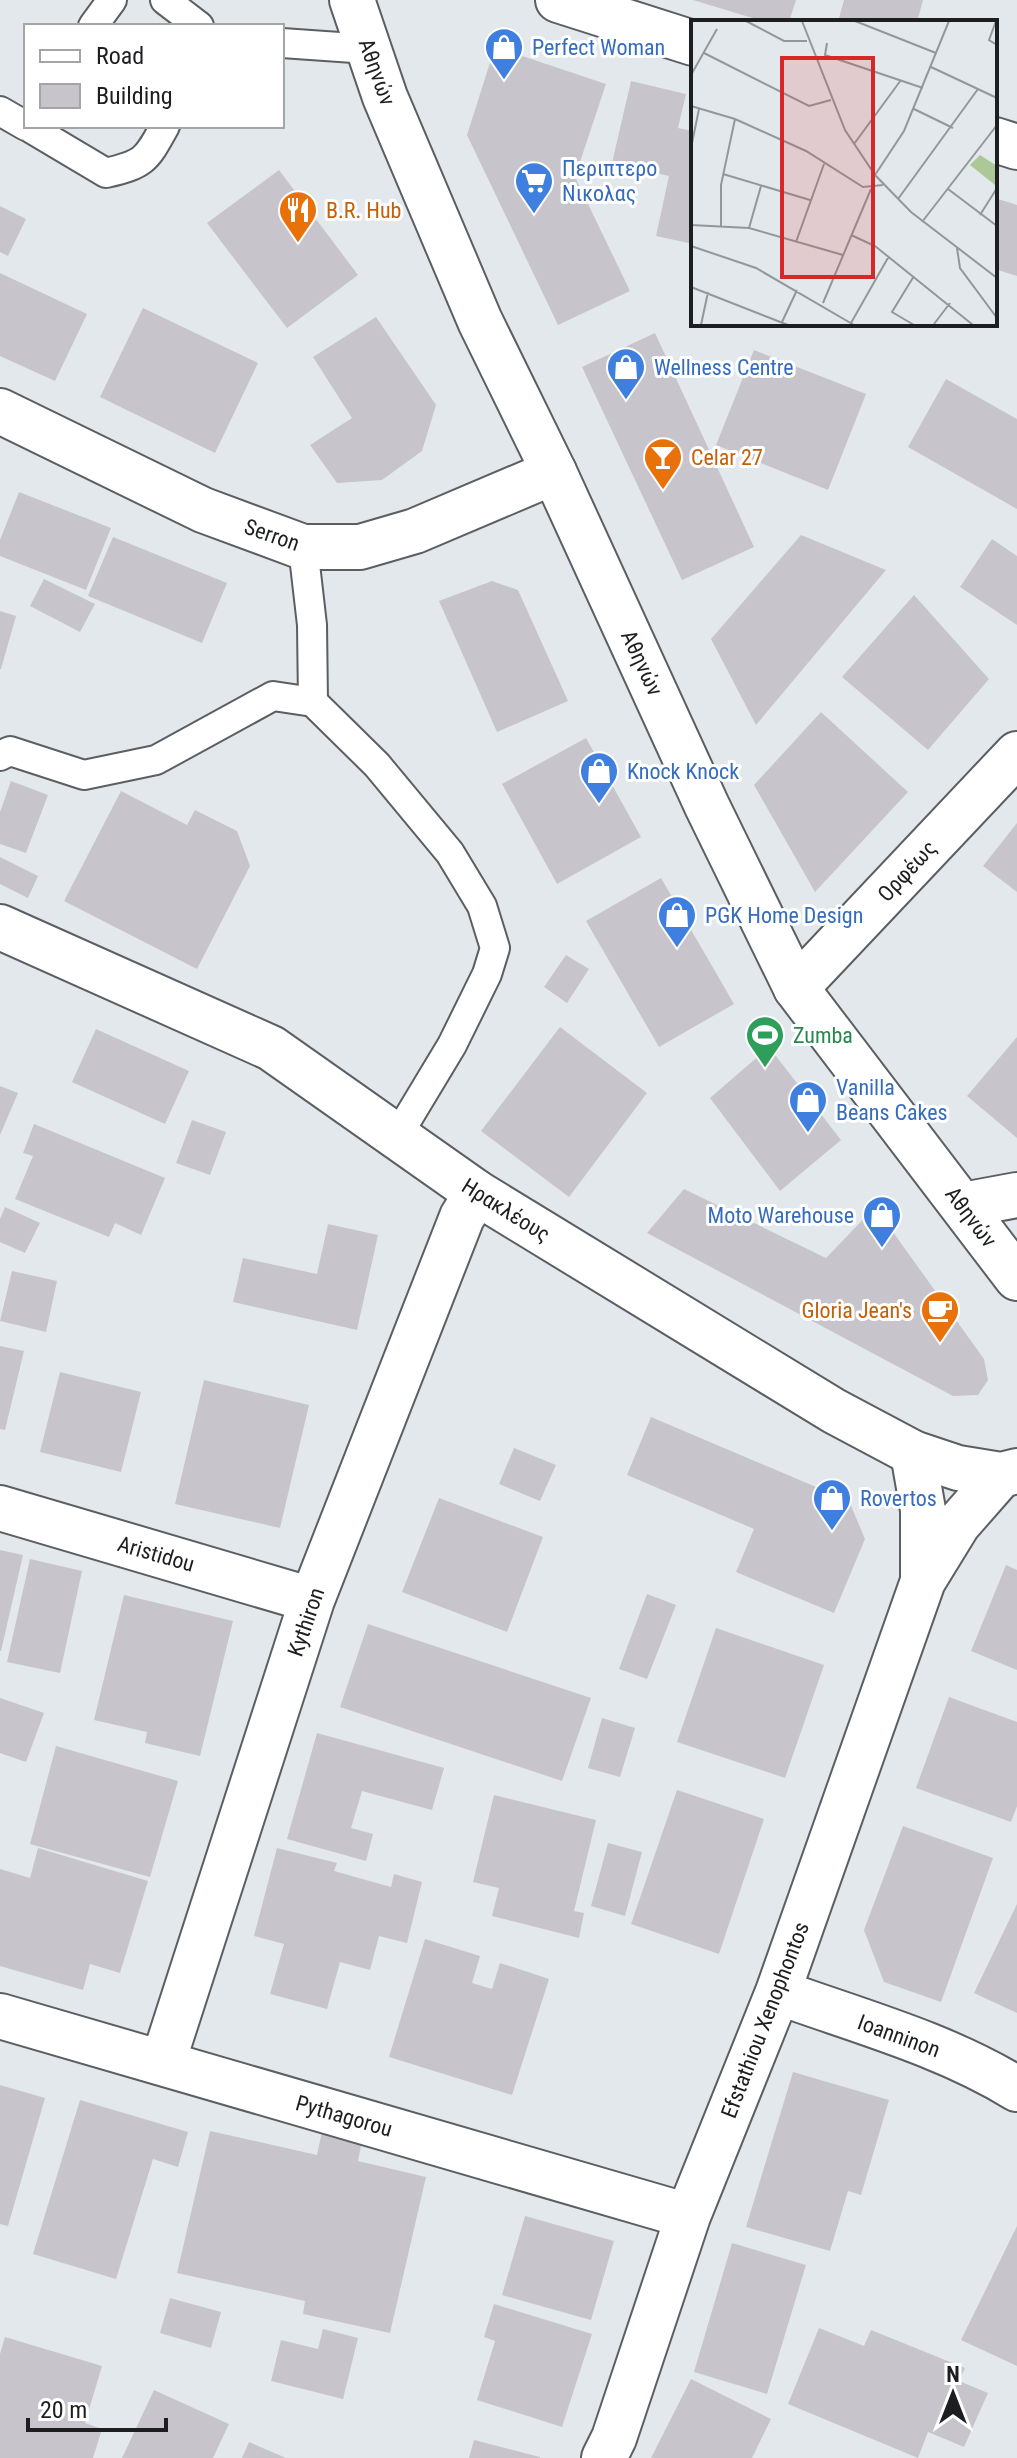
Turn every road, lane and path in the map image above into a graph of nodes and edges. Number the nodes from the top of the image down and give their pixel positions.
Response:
1 (112, 0) edge
2 (165, 0) edge
3 (352, 0) edge
4 (558, 0) edge
5 (94, 24) edge
6 (196, 24) edge
7 (691, 42) edge
8 (284, 43) edge
9 (368, 49) junction
10 (32, 128) edge
11 (164, 128) edge
12 (997, 141) edge
13 (1017, 147) edge
14 (0, 411) edge
15 (554, 472) junction
16 (303, 547) junction
17 (313, 702) junction
18 (1017, 754) edge
19 (0, 756) edge
20 (0, 927) edge
21 (796, 988) junction
22 (396, 1138) junction
23 (477, 1193) junction
24 (1017, 1195) edge
25 (963, 1205) junction
26 (1017, 1278) edge
27 (913, 1453) junction
28 (1009, 1473) edge
29 (0, 1508) edge
30 (923, 1581) junction
31 (312, 1600) junction
32 (778, 1992) junction
33 (0, 2016) edge
34 (163, 2062) junction
35 (1017, 2089) edge
36 (688, 2216) junction
37 (604, 2458) edge

1 - 5 lane
2 - 6 lane
3 - 9 street, Αθηνών
4 - 7 street
8 - 9 lane
9 - 15 street, Αθηνών
10 - 11 lane
12 - 13 street
14 - 16 street, Serron
15 - 16 street, Serron
15 - 21 street, Αθηνών
16 - 17 lane
17 - 19 lane
17 - 22 lane
18 - 21 street, Ορφέως
20 - 22 street, Ηρακλέους
21 - 25 street, Αθηνών
22 - 23 street, Ηρακλέους
23 - 27 street, Ηρακλέους
23 - 31 street, Kythiron
24 - 25 street
25 - 26 street, Αθηνών
27 - 28 street, Ηρακλέους
27 - 30 street, Efstathiou Xenophontos
28 - 30 street, Efstathiou Xenophontos
29 - 31 street, Aristidou
30 - 32 street, Efstathiou Xenophontos
31 - 34 street, Kythiron
32 - 35 street, Ioanninon
32 - 36 street, Efstathiou Xenophontos
33 - 34 street, Pythagorou
34 - 36 street, Pythagorou
36 - 37 street, Efstathiou Xenophontos

